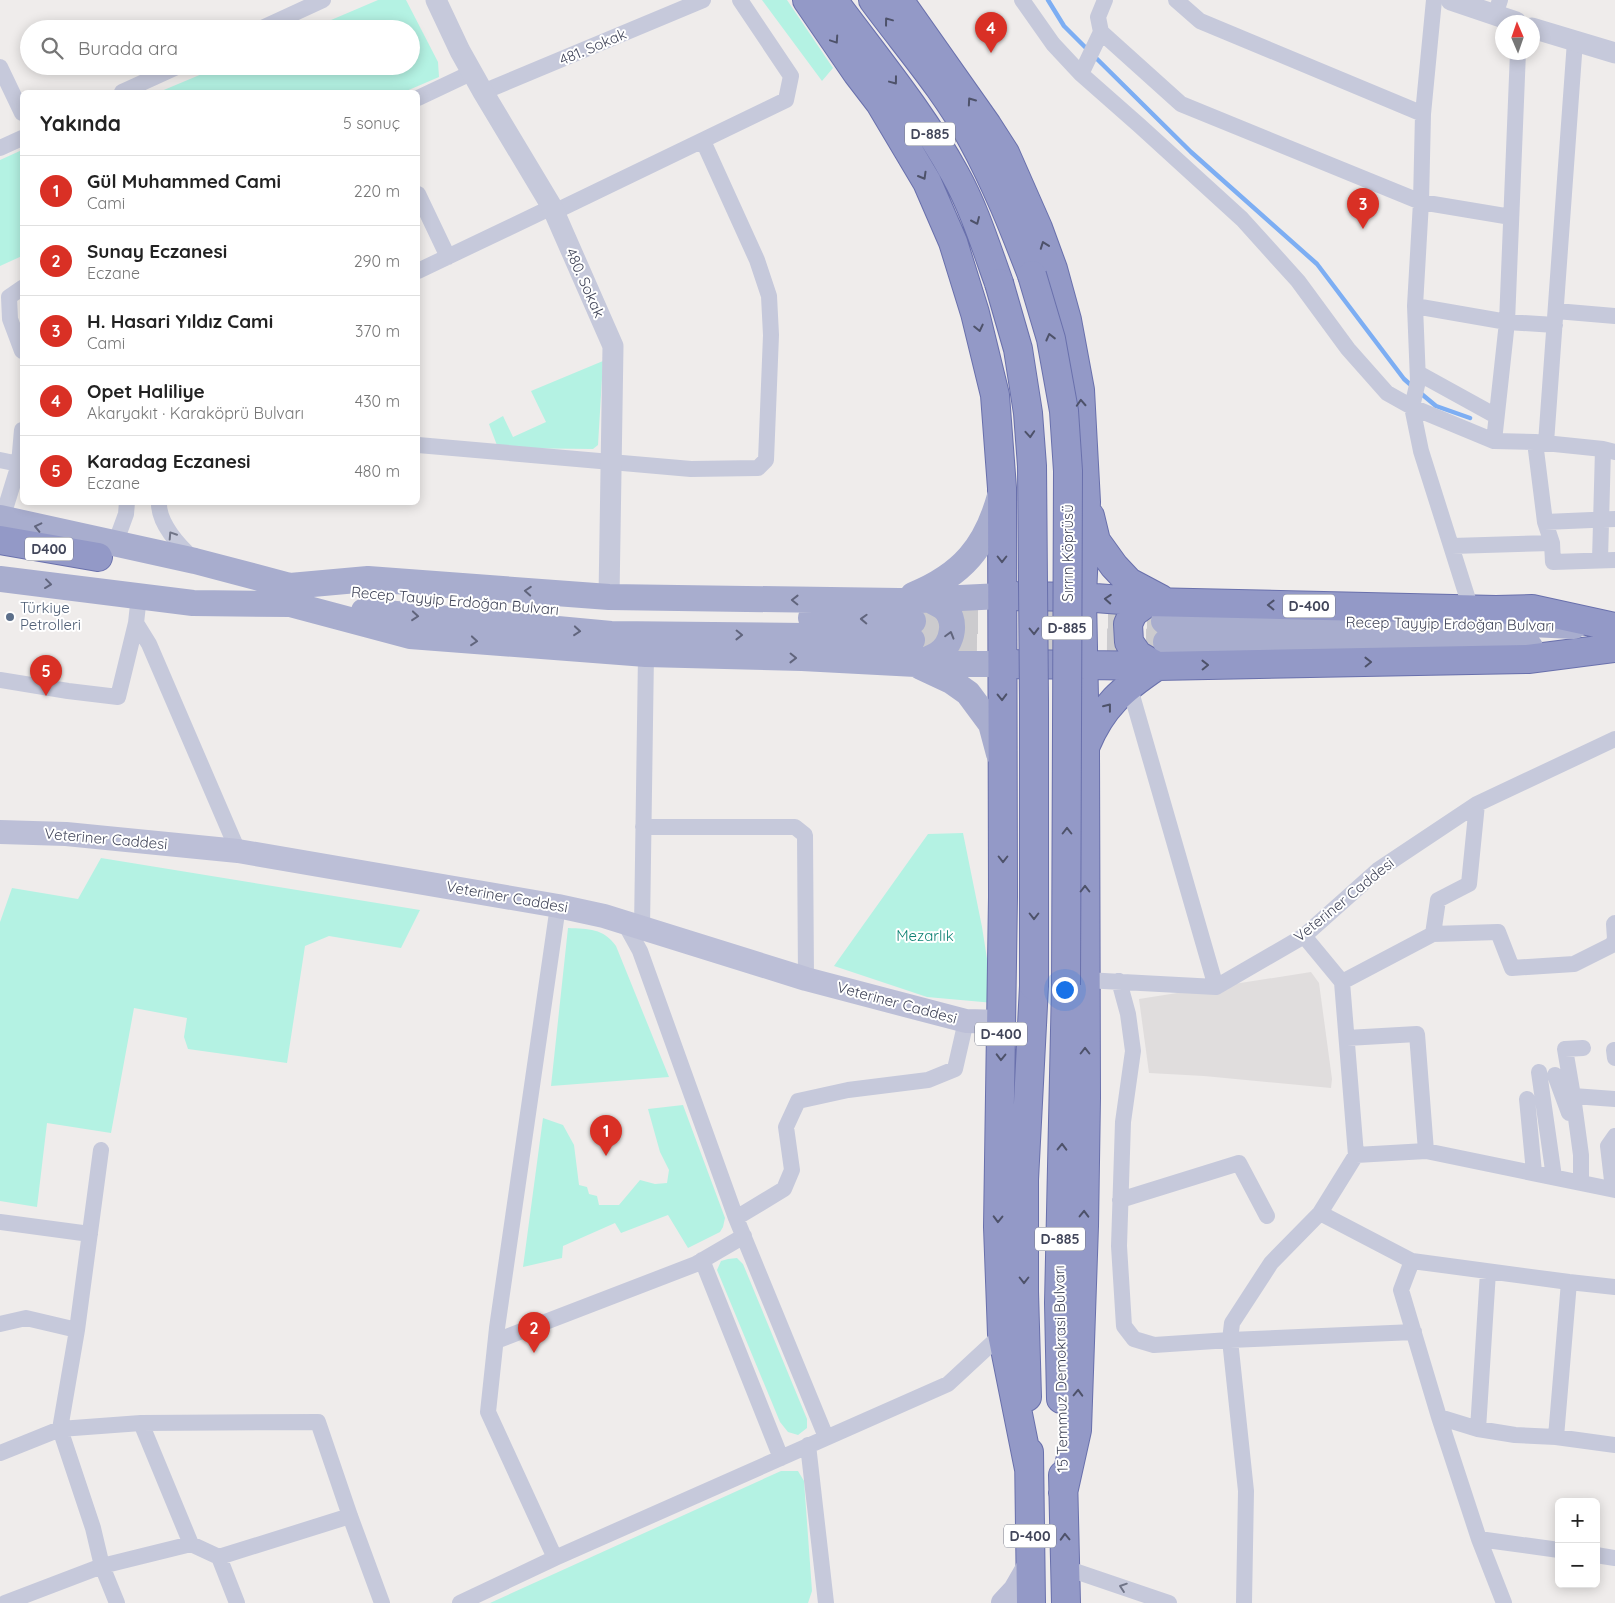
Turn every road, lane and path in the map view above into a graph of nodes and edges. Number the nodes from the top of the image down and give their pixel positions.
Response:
1 (323, 0) edge
2 (436, 0) edge
3 (703, 0) edge
4 (740, 0) edge
5 (807, 0) edge
6 (833, 0) edge
7 (873, 0) edge
8 (900, 0) edge
9 (1022, 0) edge
10 (1105, 0) edge
11 (1176, 0) edge
12 (1434, 0) edge
13 (1452, 0) edge
14 (1498, 8) edge
15 (280, 20) edge
16 (1540, 30) edge
17 (1101, 32) junction
18 (1575, 41) junction
19 (1615, 53) edge
20 (1518, 60) edge
21 (0, 67) edge
22 (473, 72) junction
23 (1081, 74) junction
24 (159, 75) edge
25 (126, 90) edge
26 (483, 92) junction
27 (420, 97) edge
28 (20, 109) edge
29 (1423, 114) junction
30 (20, 139) edge
31 (703, 140) junction
32 (0, 148) edge
33 (420, 198) edge
34 (1421, 202) junction
35 (553, 209) junction
36 (1511, 217) junction
37 (448, 257) junction
38 (420, 270) edge
39 (20, 289) edge
40 (1415, 306) junction
41 (1615, 316) edge
42 (1556, 318) junction
43 (1507, 322) junction
44 (7, 330) edge
45 (20, 348) edge
46 (1418, 377) junction
47 (1413, 403) junction
48 (1496, 416) junction
49 (1494, 441) junction
50 (1541, 443) junction
51 (420, 445) edge
52 (1609, 450) edge
53 (20, 453) edge
54 (0, 460) edge
55 (612, 463) junction
56 (19, 464) junction
57 (1002, 488) junction
58 (1086, 502) junction
59 (127, 505) edge
60 (159, 505) edge
61 (1608, 520) edge
62 (1545, 522) junction
63 (1, 526) edge
64 (1552, 543) junction
65 (1452, 546) junction
66 (0, 558) edge
67 (100, 558) junction
68 (1608, 560) edge
69 (195, 561) junction
70 (0, 578) edge
71 (290, 595) junction
72 (139, 596) junction
73 (1001, 596) junction
74 (609, 597) junction
75 (1082, 597) junction
76 (929, 599) junction
77 (1471, 609) junction
78 (136, 623) junction
79 (1160, 627) junction
80 (910, 631) junction
81 (1614, 638) edge
82 (646, 654) junction
83 (1002, 664) junction
84 (1083, 664) junction
85 (0, 680) edge
86 (1129, 685) junction
87 (1615, 739) edge
88 (1085, 749) junction
89 (1003, 768) junction
90 (1477, 804) junction
91 (643, 827) junction
92 (0, 832) edge
93 (238, 851) junction
94 (558, 906) junction
95 (1615, 923) edge
96 (633, 925) junction
97 (1433, 934) junction
98 (1304, 936) junction
99 (806, 979) junction
100 (1119, 981) junction
101 (1076, 982) junction
102 (1342, 982) junction
103 (1216, 987) junction
104 (966, 1021) junction
105 (1002, 1022) junction
106 (1346, 1038) junction
107 (1583, 1048) dead end
108 (1573, 1096) junction
109 (1527, 1099) dead end
110 (1615, 1099) edge
111 (1615, 1136) edge
112 (101, 1150) dead end
113 (1426, 1150) junction
114 (1356, 1155) junction
115 (1580, 1155) junction
116 (1534, 1172) junction
117 (1554, 1177) junction
118 (1581, 1182) junction
119 (1614, 1190) edge
120 (1120, 1200) junction
121 (1320, 1213) junction
122 (1267, 1216) dead end
123 (736, 1218) junction
124 (0, 1222) edge
125 (90, 1234) junction
126 (744, 1236) junction
127 (702, 1260) junction
128 (1412, 1262) junction
129 (1488, 1272) junction
130 (1568, 1282) junction
131 (1615, 1287) edge
132 (0, 1324) edge
133 (77, 1330) junction
134 (1414, 1332) junction
135 (1002, 1334) junction
136 (1230, 1340) junction
137 (496, 1341) junction
138 (1439, 1417) junction
139 (142, 1423) junction
140 (60, 1429) junction
141 (1478, 1429) junction
142 (1556, 1437) junction
143 (826, 1438) junction
144 (1615, 1445) edge
145 (808, 1446) junction
146 (0, 1453) edge
147 (781, 1458) junction
148 (1029, 1469) junction
149 (1063, 1493) joint
150 (350, 1516) junction
151 (1480, 1539) junction
152 (191, 1544) junction
153 (1555, 1549) edge
154 (1600, 1556) edge
155 (219, 1557) junction
156 (555, 1558) junction
157 (1615, 1558) edge
158 (1030, 1564) junction
159 (102, 1566) junction
160 (1066, 1568) junction
161 (5, 1603) edge
162 (117, 1603) edge
163 (237, 1603) edge
164 (382, 1603) edge
165 (460, 1603) edge
166 (826, 1603) edge
167 (1003, 1603) edge
168 (1031, 1603) edge
169 (1066, 1603) edge
170 (1170, 1603) edge
171 (1244, 1603) edge
172 (1504, 1603) edge

1 - 15 street
2 - 22 street, 480. Sokak
3 - 26 street, 481. Sokak
4 - 31 street
5 -> 57 highway
6 -> 148 highway, D-885, bridge
101 -> 7 highway, Sırrın Köprüsü / D-885, bridge
58 -> 8 highway
9 - 23 street
10 - 17 street
11 - 29 street
12 - 29 street
13 - 14 street
16 - 18 street
17 - 23 street
17 - 34 street
18 - 19 street
18 - 42 street
20 - 36 street
21 - 28 street
22 - 26 street, 480. Sokak
22 - 27 street
23 - 47 street
24 - 25 street
26 - 35 street, 480. Sokak
29 - 34 street
30 - 32 street
31 - 35 street
31 - 55 street
33 - 37 street
34 - 36 street
34 - 40 street
35 - 37 street
35 - 55 street, 480. Sokak
36 - 43 street
37 - 38 street
39 - 44 street
40 - 43 street
40 - 46 street
41 - 42 street
42 - 43 street
42 - 50 street
43 - 48 street
44 - 45 street
46 - 47 street
46 - 48 street
47 - 49 street
47 - 65 street
48 - 49 street
49 - 50 street
50 - 52 street
50 - 62 street
51 - 55 street
52 - 61 street
53 - 56 street
54 - 56 street
55 - 74 street, 480. Sokak
56 - 63 street
57 -> 73 highway
57 - 80 main road
58 - 75 highway
58 - 79 highway
59 - 67 street
69 -> 60 street
61 - 62 street
61 - 68 street
62 - 64 street
67 -> 63 highway, Recep Tayyip Erdoğan Bulvarı / D400
64 - 65 street
64 - 68 street
65 - 77 street
66 - 67 highway, Recep Tayyip Erdoğan Bulvarı / D400
67 - 69 main road
67 - 71 main road, Recep Tayyip Erdoğan Bulvarı
69 - 71 main road
70 -> 72 main road
71 - 72 main road
74 -> 71 main road
71 - 80 main road, Recep Tayyip Erdoğan Bulvarı
71 -> 82 main road
72 - 78 street
73 - 75 highway, D-400
73 - 76 main road
73 - 83 highway, D-400
80 -> 74 main road
79 -> 75 highway, D-400
75 - 84 highway
76 - 80 main road
80 -> 76 main road
77 -> 79 highway, D-400
77 - 81 highway, D-400
78 - 85 street
78 - 93 street
79 - 81 main road, Recep Tayyip Erdoğan Bulvarı
79 -> 81 highway, D-400
79 - 84 highway
79 - 86 highway
82 -> 80 main road
80 - 83 main road
80 - 89 main road
82 - 91 street
83 - 84 highway
83 -> 89 highway, D-400
84 - 88 highway
88 -> 86 highway
86 - 103 street
87 - 90 street, Veteriner Caddesi
101 -> 88 highway
89 -> 105 highway, D-400
90 - 97 street
90 - 98 street, Veteriner Caddesi
91 - 96 street
91 - 99 street
92 - 93 main road, Veteriner Caddesi
93 - 94 main road, Veteriner Caddesi
94 - 96 main road, Veteriner Caddesi
94 - 137 street
95 - 97 street
96 - 99 main road, Veteriner Caddesi
96 - 123 street
97 - 102 street
98 - 102 street
98 - 103 street, Veteriner Caddesi
99 - 104 main road, Veteriner Caddesi
100 - 101 street
100 - 103 street
100 - 120 street
149 -> 101 highway, 15 Temmuz Demokrasi Bulvarı / D-885
102 - 106 street
104 - 105 main road, Veteriner Caddesi
104 - 123 street
105 -> 135 highway, D-400
106 - 113 street
106 - 114 street
107 - 108 street
108 - 110 street
108 - 115 street
109 - 116 street
111 - 119 street
112 - 125 street
113 - 114 street
113 - 116 street
114 - 121 street
115 - 117 street
115 - 118 street
116 - 117 street
117 - 118 street
118 - 119 street
120 - 122 street
120 - 136 street
121 - 128 street
121 - 136 street
123 - 126 street
124 - 125 street
125 - 133 street
126 - 127 street
126 - 143 street
127 - 137 street
127 - 147 street
128 - 129 street
128 - 134 street
129 - 130 street
129 - 141 street
130 - 131 street
130 - 142 street
132 - 133 street
133 - 140 street
134 - 136 street
134 - 138 street
135 - 143 street
135 - 148 highway, D-400
136 - 171 street
137 - 156 street
138 - 141 street
138 - 151 street
139 - 140 street
139 - 150 street
139 - 152 street
140 - 146 street
140 - 159 street
141 - 142 street
142 - 144 street
143 - 145 street
145 - 147 street
145 - 166 street
147 - 156 street
148 - 158 highway, D-400
160 -> 149 highway, 15 Temmuz Demokrasi Bulvarı / D-400
150 - 155 street
150 - 164 street
151 - 153 street
151 - 172 street
152 - 155 street
152 - 159 street
154 - 157 street
155 - 163 street
156 - 165 street
158 - 167 main road
158 - 168 highway, D-400
159 - 161 street
159 - 162 street
160 - 169 highway, 15 Temmuz Demokrasi Bulvarı / D-400
170 -> 160 street

